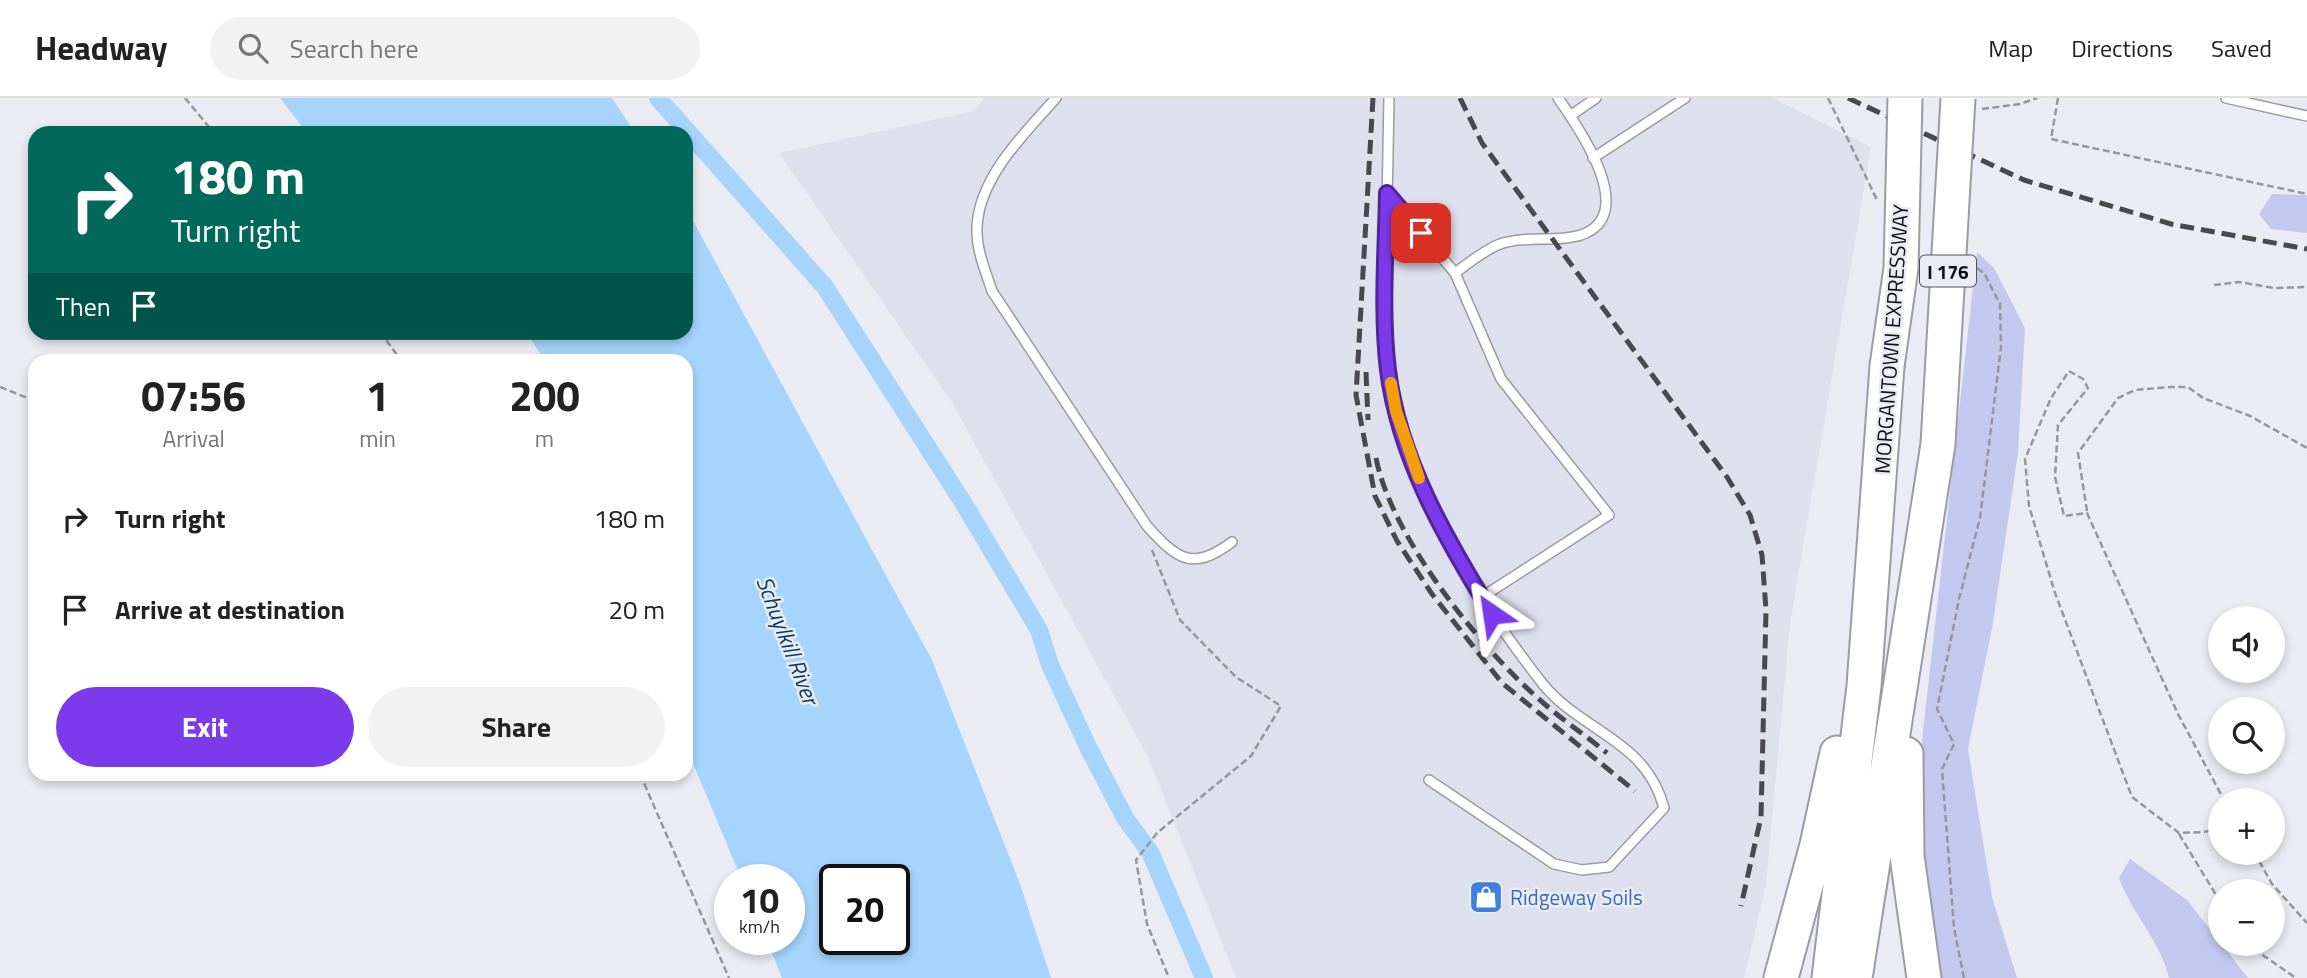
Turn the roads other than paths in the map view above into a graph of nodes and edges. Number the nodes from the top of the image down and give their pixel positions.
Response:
1 (1056, 98) edge
2 (1389, 98) edge
3 (1558, 98) edge
4 (1596, 98) edge
5 (1685, 98) edge
6 (1905, 98) edge
7 (2226, 98) edge
8 (1970, 103) edge
9 (1570, 116) junction
10 (2307, 116) edge
11 (1594, 158) junction
12 (1387, 193) junction
13 (1455, 273) junction
14 (1880, 496) junction
15 (1232, 542) dead end
16 (1923, 550) junction
17 (1482, 597) junction
18 (1429, 780) dead end
19 (1781, 978) edge
20 (1829, 978) edge
21 (1855, 978) edge
22 (1924, 978) edge

1 - 15 lane
2 - 12 lane
3 - 9 lane
4 - 9 lane
5 - 11 lane
6 - 14 highway, MORGANTOWN EXPRESSWAY / I 176, bridge
7 - 10 lane
8 - 16 highway, I 176, bridge
9 - 11 lane
11 - 13 lane
12 - 13 lane
12 - 17 lane
13 - 17 lane
14 - 19 highway
14 - 20 highway
16 - 21 highway
16 - 22 highway
17 - 18 lane

